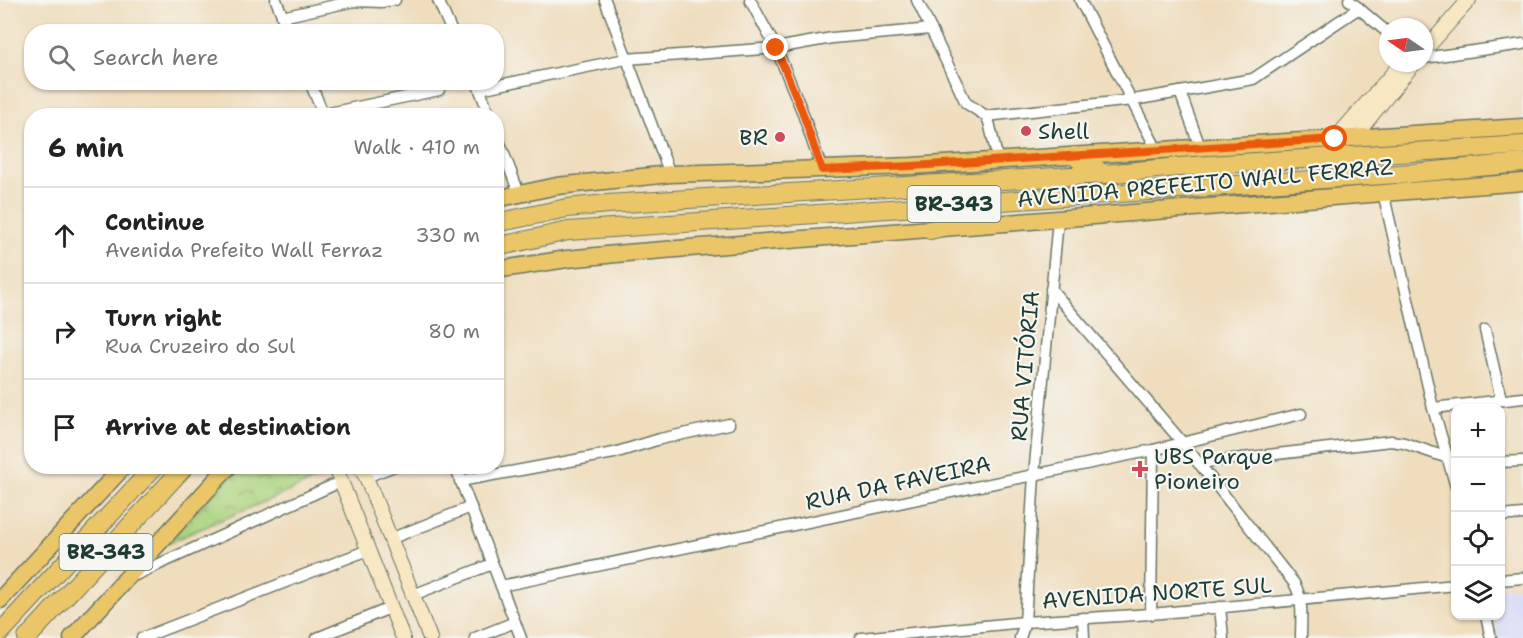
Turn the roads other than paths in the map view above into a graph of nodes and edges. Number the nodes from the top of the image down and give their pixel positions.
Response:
1 (276, 0) edge
2 (395, 0) edge
3 (438, 0) edge
4 (605, 0) edge
5 (750, 0) edge
6 (916, 0) edge
7 (1080, 0) edge
8 (1349, 0) edge
9 (1457, 0) edge
10 (1469, 0) edge
11 (1359, 8) junction
12 (282, 17) junction
13 (285, 24) edge
14 (449, 24) edge
15 (1379, 25) edge
16 (1433, 28) edge
17 (931, 29) junction
18 (1433, 41) edge
19 (1523, 44) edge
20 (776, 48) junction
21 (1433, 57) edge
22 (626, 59) junction
23 (1394, 72) edge
24 (1407, 72) edge
25 (504, 81) edge
26 (313, 90) edge
27 (439, 90) dead end
28 (480, 90) edge
29 (1180, 92) junction
30 (1133, 100) junction
31 (321, 108) edge
32 (356, 108) edge
33 (487, 108) edge
34 (986, 116) junction
35 (1523, 127) edge
36 (1354, 137) junction
37 (1335, 139) junction
38 (1523, 145) edge
39 (1200, 147) junction
40 (1157, 150) junction
41 (504, 155) edge
42 (1074, 156) junction
43 (998, 161) junction
44 (1523, 163) edge
45 (822, 170) junction
46 (670, 174) junction
47 (1104, 174) junction
48 (1523, 182) edge
49 (1383, 192) junction
50 (519, 193) junction
51 (504, 198) edge
52 (1002, 201) junction
53 (1058, 220) junction
54 (504, 221) edge
55 (930, 230) junction
56 (504, 245) edge
57 (504, 269) edge
58 (1051, 290) junction
59 (1485, 330) dead end
60 (1523, 398) edge
61 (1501, 399) junction
62 (1433, 408) junction
63 (1301, 414) dead end
64 (729, 424) dead end
65 (1182, 442) junction
66 (1154, 450) junction
67 (1523, 461) edge
68 (1505, 462) edge
69 (1198, 463) junction
70 (1451, 463) edge
71 (117, 474) edge
72 (148, 474) edge
73 (178, 474) edge
74 (222, 474) edge
75 (338, 474) edge
76 (363, 474) edge
77 (458, 474) edge
78 (502, 474) edge
79 (504, 474) edge
80 (1034, 475) junction
81 (340, 482) junction
82 (460, 482) junction
83 (471, 507) junction
84 (1523, 514) edge
85 (1505, 516) edge
86 (390, 539) junction
87 (368, 550) junction
88 (492, 564) junction
89 (1523, 578) edge
90 (1505, 580) edge
91 (123, 581) junction
92 (1451, 585) edge
93 (501, 586) junction
94 (413, 595) junction
95 (0, 600) edge
96 (1301, 601) junction
97 (1220, 607) junction
98 (390, 608) junction
99 (1151, 614) junction
100 (1083, 618) junction
101 (1487, 620) edge
102 (515, 622) junction
103 (1025, 622) junction
104 (0, 633) edge
105 (27, 638) edge
106 (72, 638) edge
107 (142, 638) edge
108 (317, 638) edge
109 (403, 638) edge
110 (430, 638) edge
111 (476, 638) edge
112 (521, 638) edge
113 (861, 638) edge
114 (1020, 638) edge
115 (1084, 638) edge
116 (1222, 638) edge
117 (1301, 638) edge
118 (1491, 638) edge

1 - 12 street
2 - 12 street
3 - 14 street
4 - 22 street
5 - 20 street
6 - 17 street
7 - 30 street
8 - 11 street
9 - 16 street
10 - 18 street
11 - 15 street
11 - 29 street
12 - 13 street
17 - 20 street
17 - 34 street
19 - 21 street
20 - 22 street
20 - 45 street
22 - 25 street
22 - 46 street
23 - 37 street
24 - 36 street
26 - 31 street
27 - 32 street
28 - 33 street
29 - 30 street
29 - 39 street
30 - 34 street
30 - 40 street
34 - 43 street
35 - 36 main road, AVENIDA PREFEITO WALL FERRAZ
36 - 37 main road, AVENIDA PREFEITO WALL FERRAZ
37 - 39 main road, AVENIDA PREFEITO WALL FERRAZ
38 - 47 highway, AVENIDA PREFEITO WALL FERRAZ / BR-343
39 - 40 main road, AVENIDA PREFEITO WALL FERRAZ
40 - 42 main road, AVENIDA PREFEITO WALL FERRAZ
41 - 50 street
42 - 43 main road, AVENIDA PREFEITO WALL FERRAZ
42 - 47 highway
43 - 45 main road, AVENIDA PREFEITO WALL FERRAZ
44 - 52 highway, AVENIDA PREFEITO WALL FERRAZ / BR-343
45 - 46 main road, AVENIDA PREFEITO WALL FERRAZ
46 - 50 main road, AVENIDA PREFEITO WALL FERRAZ
47 - 54 highway, AVENIDA PREFEITO WALL FERRAZ / BR-343
48 - 49 main road, AVENIDA PREFEITO WALL FERRAZ
49 - 53 main road, AVENIDA PREFEITO WALL FERRAZ
49 - 62 street
50 - 51 main road, AVENIDA PREFEITO WALL FERRAZ
52 - 55 highway
52 - 56 highway, AVENIDA PREFEITO WALL FERRAZ / BR-343
53 - 55 main road, AVENIDA PREFEITO WALL FERRAZ
53 - 58 street, RUA VITÓRIA
55 - 57 main road, AVENIDA PREFEITO WALL FERRAZ
58 - 65 street
58 - 80 street, RUA VITÓRIA
59 - 61 street
60 - 61 street
61 - 62 street
62 - 70 street
63 - 65 street, RUA DA FAVEIRA
64 - 79 street
65 - 66 street, RUA DA FAVEIRA
65 - 69 street
66 - 80 street, RUA DA FAVEIRA
66 - 99 street
67 - 68 street
69 - 70 street
69 - 96 street
71 - 95 main road
72 - 104 highway, BR-343
73 - 105 highway, BR-343
74 - 91 main road
75 - 81 street
76 - 86 street
77 - 82 street
78 - 82 street
80 - 93 street, RUA DA FAVEIRA
80 - 103 street, RUA VITÓRIA
81 - 87 street
81 - 91 street
82 - 83 street
83 - 86 street
83 - 88 street
84 - 85 street
86 - 94 street
87 - 98 street
87 - 107 street
88 - 93 street
88 - 94 street
89 - 90 street
91 - 106 main road
92 - 96 street, AVENIDA NORTE SUL
93 - 102 street
94 - 110 street
96 - 97 street, AVENIDA NORTE SUL
96 - 117 street
97 - 99 street, AVENIDA NORTE SUL
97 - 116 street
98 - 108 street
98 - 109 street
99 - 100 street, AVENIDA NORTE SUL
100 - 103 street, AVENIDA NORTE SUL
100 - 115 street
101 - 118 street
102 - 111 street
102 - 112 street
103 - 113 street, AVENIDA NORTE SUL
103 - 114 street, RUA VITÓRIA

